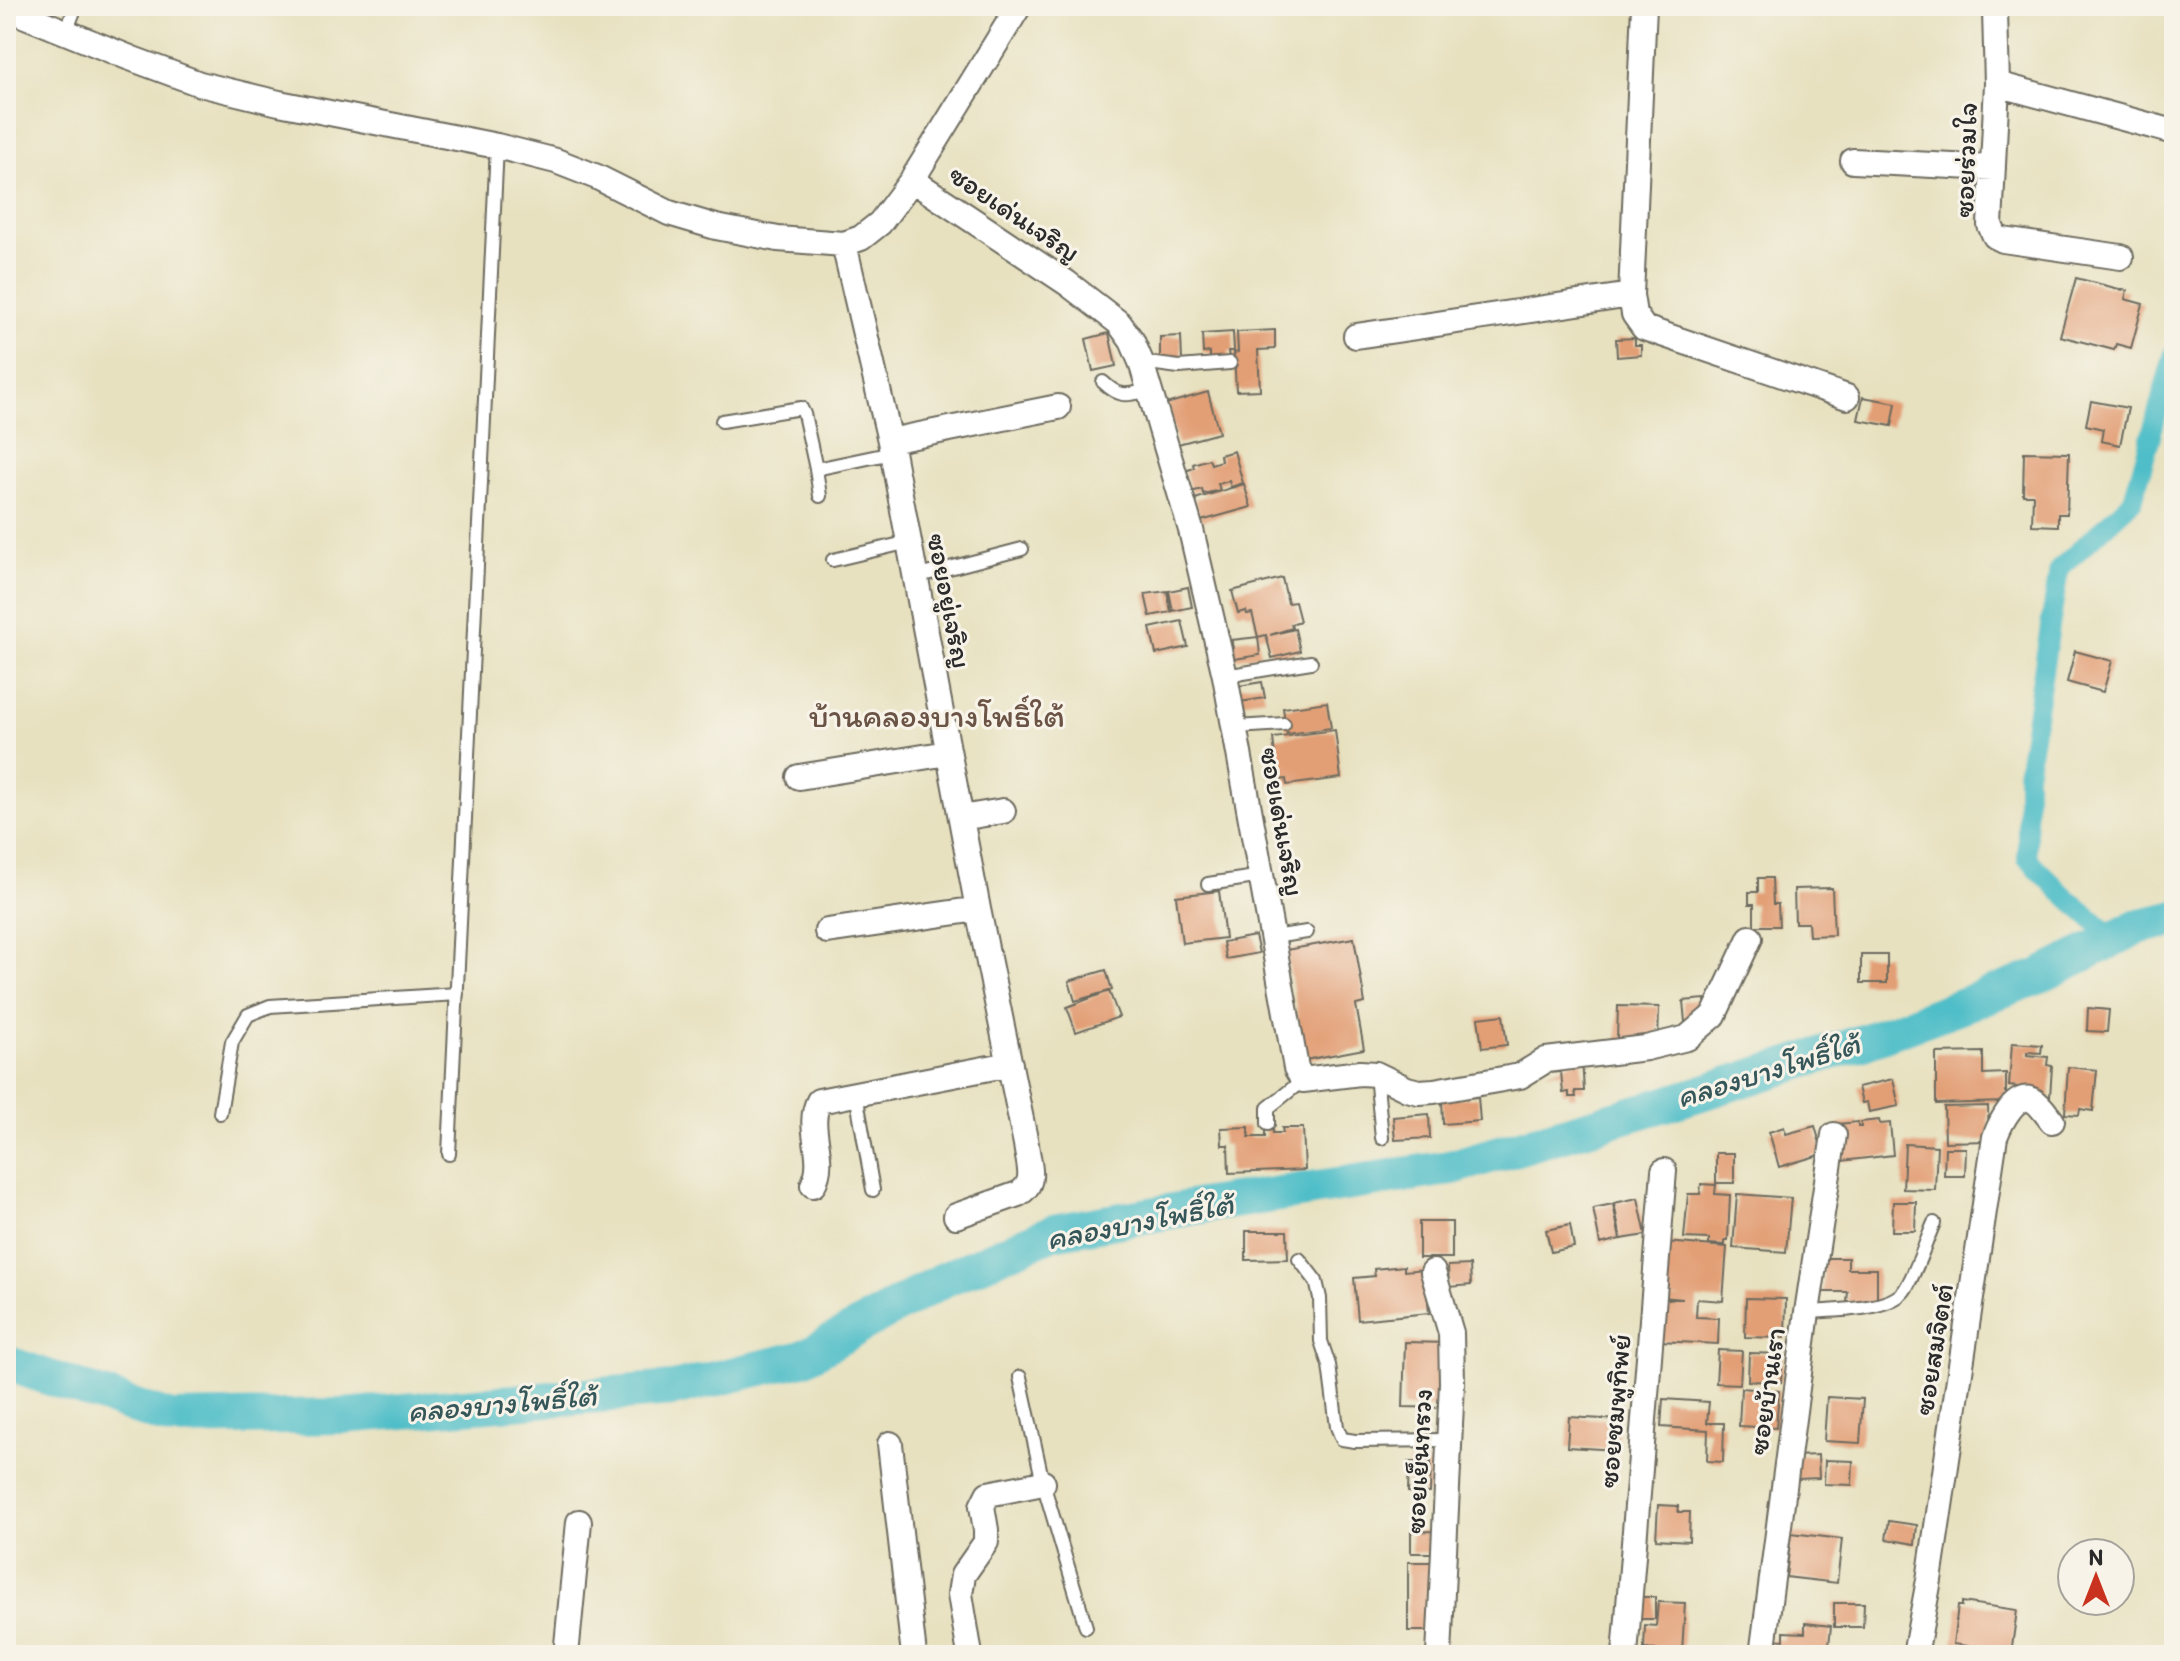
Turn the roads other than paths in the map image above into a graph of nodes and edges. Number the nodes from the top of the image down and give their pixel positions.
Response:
1 (76, 6) edge
2 (1019, 6) edge
3 (1644, 6) edge
4 (1993, 6) edge
5 (6, 8) edge
6 (66, 32) junction
7 (1997, 84) junction
8 (2174, 132) edge
9 (497, 146) junction
10 (1853, 161) dead end
11 (1993, 168) junction
12 (912, 180) junction
13 (844, 244) junction
14 (2121, 257) dead end
15 (1631, 295) junction
16 (1356, 336) dead end
17 (1141, 362) junction
18 (1230, 363) dead end
19 (1103, 382) dead end
20 (1149, 390) junction
21 (1847, 397) dead end
22 (1058, 407) dead end
23 (722, 421) dead end
24 (891, 447) junction
25 (816, 469) junction
26 (820, 496) dead end
27 (909, 542) junction
28 (1022, 549) dead end
29 (833, 560) dead end
30 (915, 577) junction
31 (1311, 662) dead end
32 (1225, 676) junction
33 (1284, 724) dead end
34 (1236, 727) junction
35 (948, 753) junction
36 (799, 777) dead end
37 (1003, 811) dead end
38 (961, 818) junction
39 (1262, 876) junction
40 (1208, 884) dead end
41 (978, 909) junction
42 (827, 931) dead end
43 (1307, 932) dead end
44 (1273, 937) junction
45 (1750, 938) dead end
46 (457, 994) junction
47 (1010, 1064) junction
48 (1376, 1074) junction
49 (1303, 1080) junction
50 (856, 1094) junction
51 (220, 1113) dead end
52 (2052, 1121) dead end
53 (1268, 1124) dead end
54 (1834, 1135) dead end
55 (1382, 1138) dead end
56 (449, 1154) dead end
57 (1664, 1171) dead end
58 (813, 1185) dead end
59 (873, 1190) dead end
60 (956, 1216) dead end
61 (1934, 1223) dead end
62 (1299, 1259) dead end
63 (1433, 1272) dead end
64 (1807, 1312) junction
65 (1020, 1377) dead end
66 (1449, 1440) junction
67 (890, 1444) dead end
68 (1043, 1483) junction
69 (579, 1522) dead end
70 (1086, 1627) dead end
71 (566, 1655) edge
72 (914, 1655) edge
73 (970, 1655) edge
74 (1439, 1655) edge
75 (1625, 1655) edge
76 (1762, 1655) edge
77 (1915, 1655) edge

1 - 6 lane
2 - 12 street
3 - 15 street
4 - 7 street, ซอยร่วมใจ
5 - 6 street
6 - 9 street
7 - 8 street
7 - 11 street, ซอยร่วมใจ
9 - 13 street
9 - 46 lane
10 - 11 street
11 - 14 street, ซอยร่วมใจ
12 - 13 street
12 - 17 street, ซอยเด่นเจริญ
13 - 24 street, ซอยอยู่เจริญ
15 - 16 street
15 - 21 street
17 - 18 lane
17 - 20 street, ซอยเด่นเจริญ
19 - 20 lane
20 - 32 street, ซอยเด่นเจริญ
22 - 24 street
23 - 25 lane
24 - 25 lane
24 - 27 street, ซอยอยู่เจริญ
25 - 26 lane
27 - 29 lane
27 - 30 street, ซอยอยู่เจริญ
28 - 30 lane
30 - 35 street, ซอยอยู่เจริญ
31 - 32 lane
32 - 34 street, ซอยเด่นเจริญ
33 - 34 lane
34 - 39 street, ซอยเด่นเจริญ
35 - 36 street
35 - 38 street, ซอยอยู่เจริญ
37 - 38 street
38 - 41 street, ซอยอยู่เจริญ
39 - 40 lane
39 - 44 street, ซอยเด่นเจริญ
41 - 42 street
41 - 47 street, ซอยอยู่เจริญ
43 - 44 lane
44 - 49 street, ซอยเด่นเจริญ
45 - 48 street
46 - 51 lane
46 - 56 lane
47 - 50 street
47 - 60 street, ซอยอยู่เจริญ
48 - 49 street
48 - 55 lane
49 - 53 lane
50 - 58 street
50 - 59 lane
52 - 77 street, ซอยสมจิตต์
54 - 64 street, ซอยบ้านเรา
57 - 75 street, ซอยชมพูทิพย์
61 - 64 lane
62 - 66 lane
63 - 66 street, ซอยเย็นทรวง
64 - 76 street, ซอยบ้านเรา
65 - 68 lane
66 - 74 street, ซอยเย็นทรวง
67 - 72 street
68 - 70 lane
68 - 73 street
69 - 71 street

